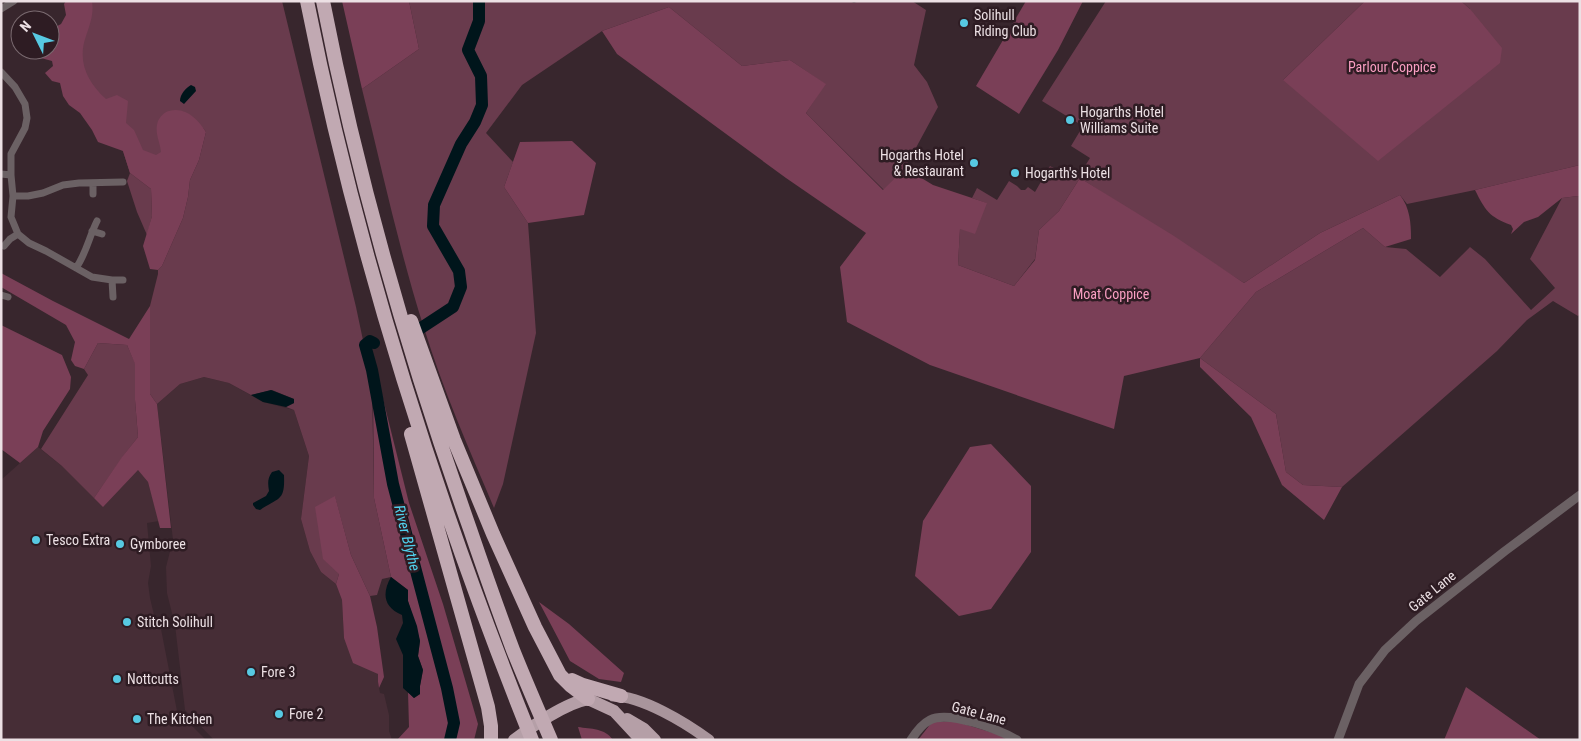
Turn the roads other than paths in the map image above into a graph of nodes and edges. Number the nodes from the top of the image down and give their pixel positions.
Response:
1 (14, 1) edge
2 (307, 1) edge
3 (323, 1) edge
4 (1, 9) edge
5 (1, 72) edge
6 (329, 99) junction
7 (1, 174) edge
8 (10, 175) junction
9 (93, 182) junction
10 (123, 182) dead end
11 (93, 194) dead end
12 (13, 196) junction
13 (370, 208) junction
14 (97, 222) dead end
15 (92, 231) junction
16 (18, 234) junction
17 (102, 234) dead end
18 (4, 246) dead end
19 (76, 268) junction
20 (112, 280) junction
21 (123, 280) dead end
22 (113, 297) dead end
23 (1580, 495) edge
24 (556, 667) junction
25 (621, 696) junction
26 (590, 699) junction
27 (614, 711) junction
28 (516, 739) edge
29 (491, 740) edge
30 (532, 740) edge
31 (551, 740) edge
32 (641, 740) edge
33 (655, 740) edge
34 (709, 740) edge
35 (911, 740) edge
36 (1017, 740) edge
37 (1338, 740) edge

1 - 4 street
2 - 6 highway
3 - 13 highway
5 - 8 street
6 - 29 highway
6 - 30 highway
7 - 8 street
8 - 12 street
9 - 10 street
9 - 11 street
9 - 12 street
12 - 16 street
13 - 24 highway
13 - 31 highway
14 - 15 street
15 - 17 street
15 - 19 street
16 - 18 street
16 - 19 street
19 - 20 street
20 - 21 street
20 - 22 street
23 - 37 street, Gate Lane
24 - 25 highway
24 - 26 highway
25 - 26 main road
25 - 34 main road
26 - 27 highway
26 - 28 highway
27 - 32 highway
27 - 33 highway
35 - 36 street, Gate Lane

